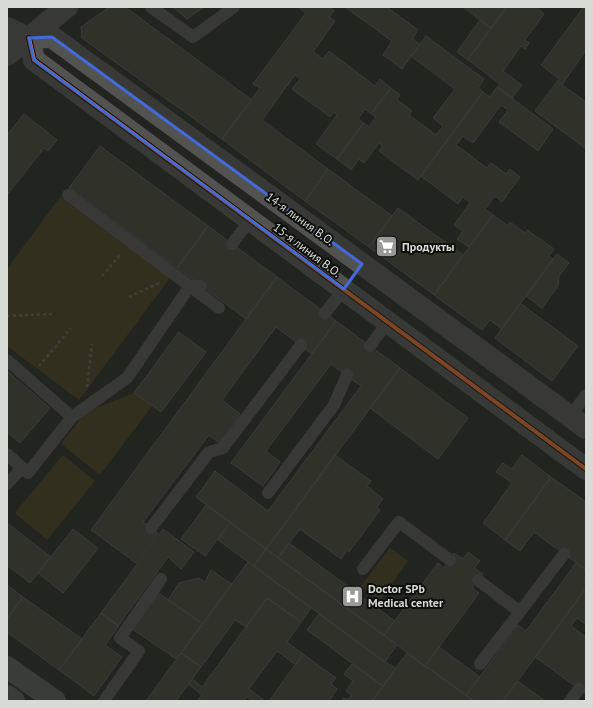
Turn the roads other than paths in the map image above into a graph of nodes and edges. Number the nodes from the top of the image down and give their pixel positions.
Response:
1 (68, 7) edge
2 (151, 7) edge
3 (234, 7) edge
4 (7, 28) edge
5 (28, 38) junction
6 (7, 55) edge
7 (68, 195) dead end
8 (250, 220) junction
9 (232, 244) dead end
10 (362, 264) junction
11 (195, 286) junction
12 (344, 289) junction
13 (219, 308) dead end
14 (326, 313) dead end
15 (388, 322) junction
16 (301, 345) dead end
17 (370, 346) dead end
18 (7, 360) edge
19 (347, 375) dead end
20 (586, 395) edge
21 (76, 415) junction
22 (578, 423) edge
23 (7, 454) edge
24 (22, 468) junction
25 (586, 469) edge
26 (7, 484) edge
27 (268, 492) dead end
28 (151, 528) dead end
29 (564, 554) dead end
30 (450, 560) dead end
31 (363, 569) dead end
32 (161, 579) dead end
33 (478, 580) dead end
34 (520, 612) junction
35 (480, 664) dead end
36 (7, 667) edge
37 (578, 689) dead end
38 (7, 696) edge
39 (14, 701) edge
40 (55, 701) edge
41 (104, 701) edge
42 (570, 701) edge

1 - 5 street
2 - 3 lane
4 - 5 street, 14-я линия В.О.
5 - 6 street
5 - 8 street, 15-я линия В.О.
5 - 10 street, 14-я линия В.О.
7 - 11 lane
8 - 9 lane
8 - 12 street, 15-я линия В.О.
10 - 12 street
10 - 22 street, 14-я линия В.О.
11 - 13 lane
11 - 21 lane
12 - 14 lane
12 - 15 street, 15-я линия В.О.
15 - 17 lane
15 - 25 street, 15-я линия В.О.
16 - 28 lane
18 - 21 lane
19 - 27 lane
20 - 22 lane
21 - 24 lane
23 - 24 lane
24 - 26 lane
29 - 34 lane
30 - 31 lane
32 - 41 lane
33 - 34 lane
34 - 35 lane
36 - 40 main road
37 - 42 lane
38 - 39 main road

